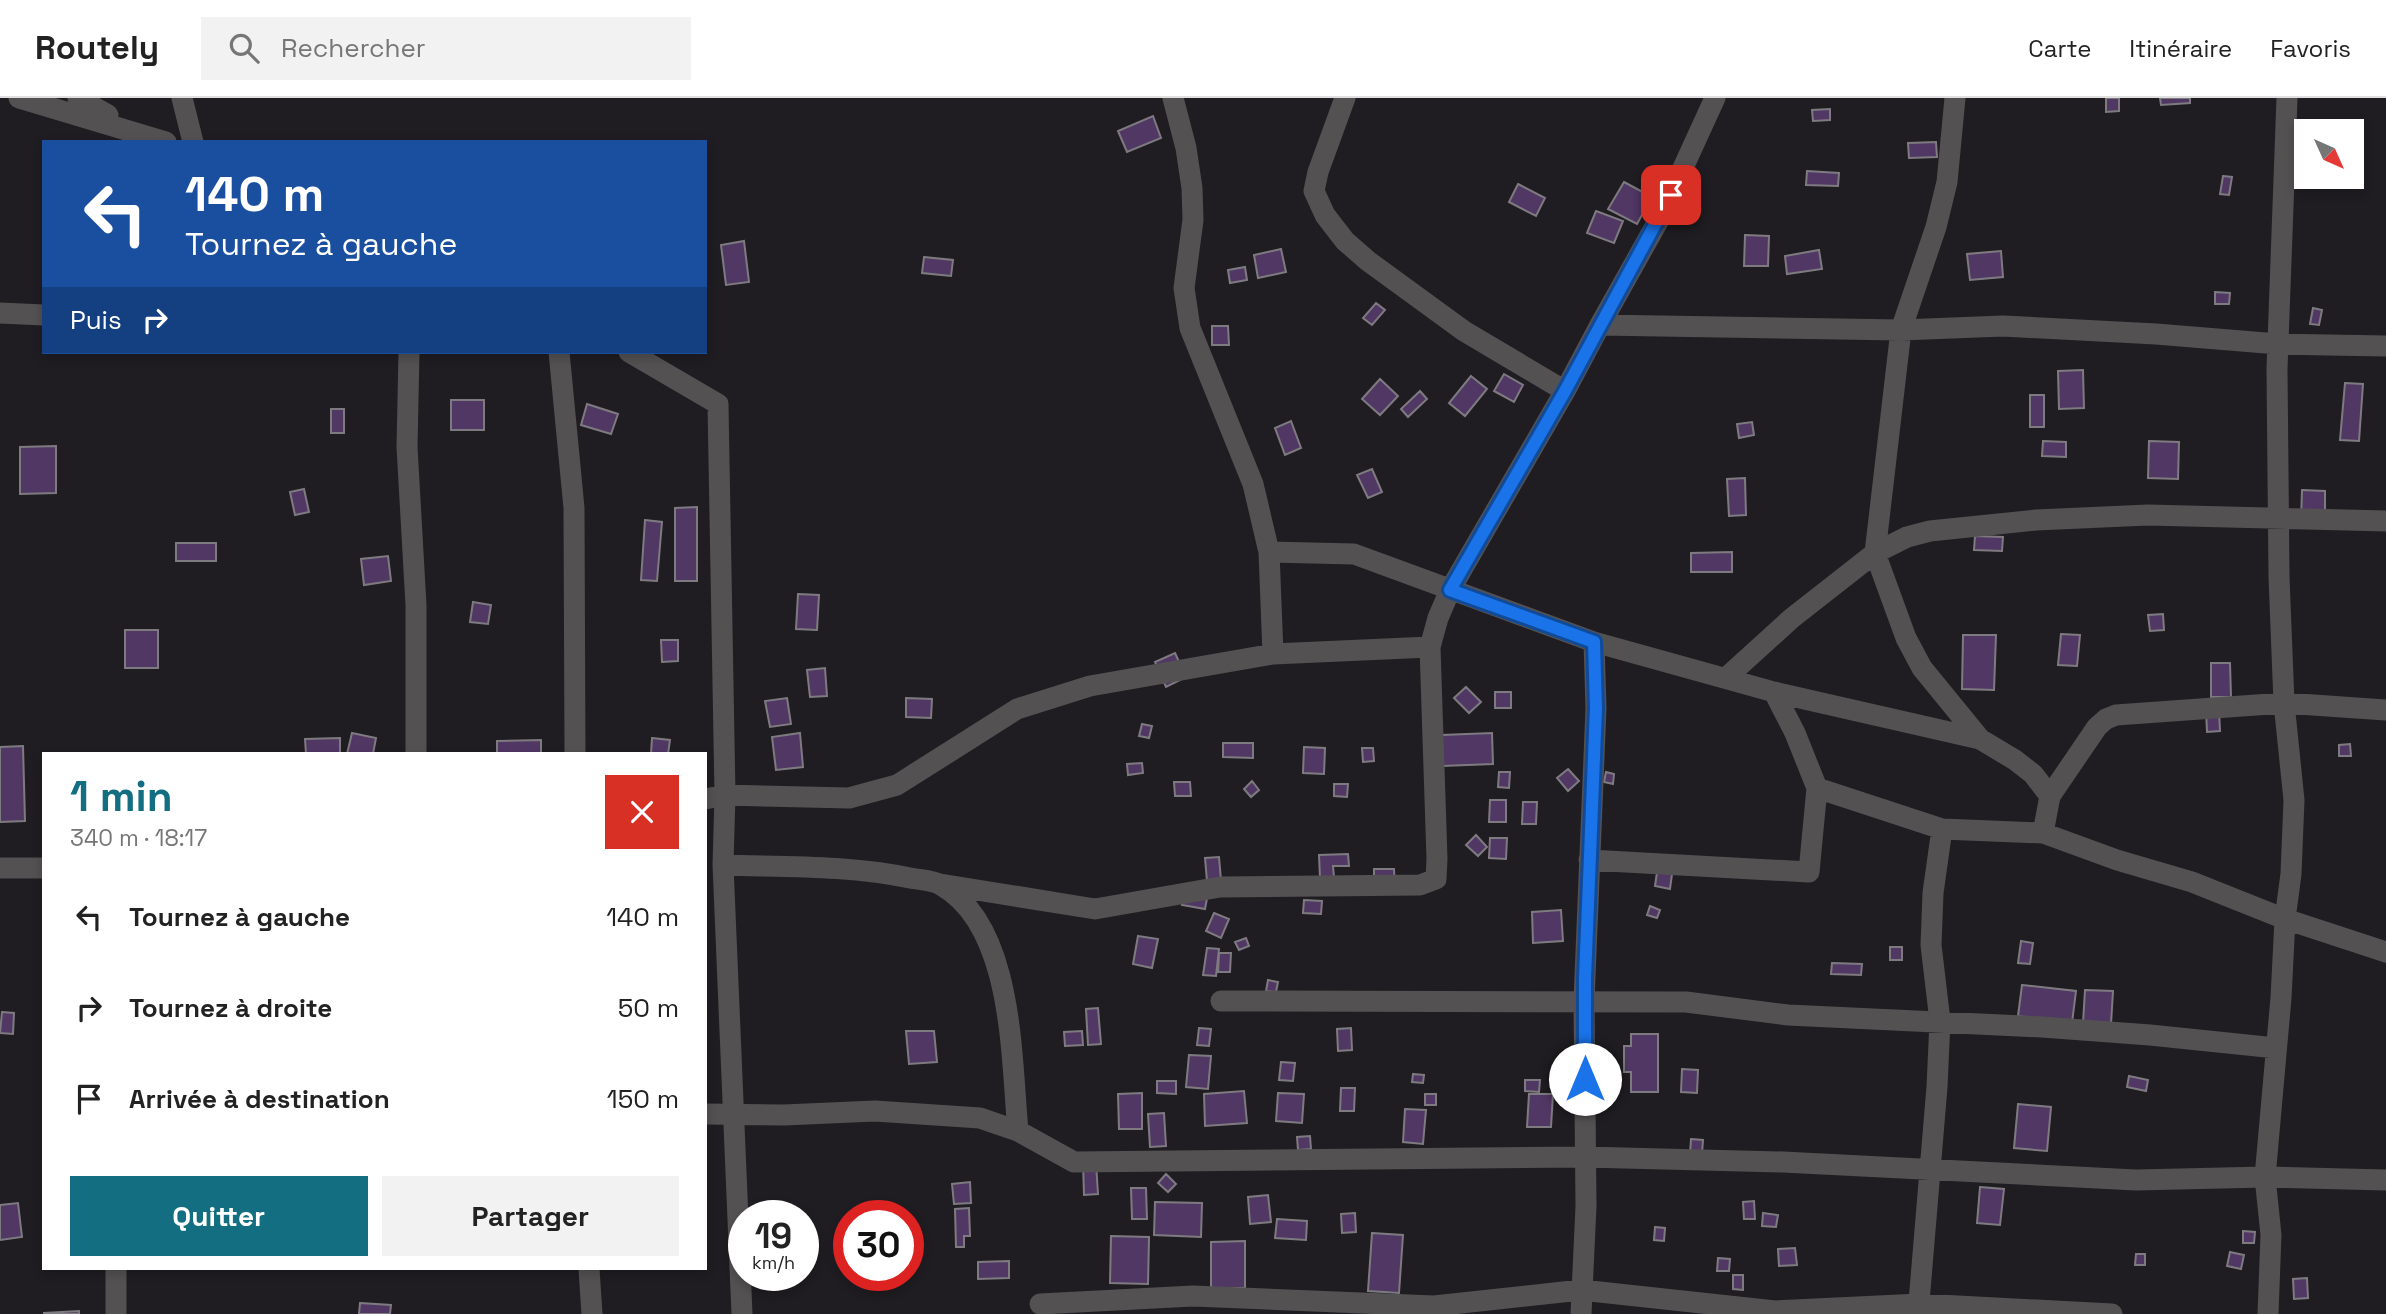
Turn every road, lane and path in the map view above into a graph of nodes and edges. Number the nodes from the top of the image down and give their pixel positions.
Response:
1 (19, 98) edge
2 (78, 98) edge
3 (182, 98) edge
4 (1173, 98) edge
5 (1345, 98) edge
6 (1715, 98) edge
7 (1955, 98) edge
8 (2287, 98) edge
9 (140, 133) junction
10 (160, 140) edge
11 (192, 140) edge
12 (0, 313) edge
13 (42, 315) edge
14 (1600, 325) junction
15 (1901, 330) junction
16 (2278, 344) junction
17 (2386, 346) edge
18 (409, 354) edge
19 (559, 354) edge
20 (632, 354) edge
21 (1565, 391) junction
22 (2278, 518) junction
23 (2386, 521) edge
24 (1269, 552) junction
25 (1875, 553) junction
26 (1450, 590) junction
27 (1594, 642) junction
28 (1430, 647) junction
29 (1273, 654) junction
30 (1727, 677) junction
31 (1774, 692) junction
32 (2284, 703) junction
33 (2386, 710) edge
34 (1980, 739) junction
35 (416, 752) edge
36 (575, 752) edge
37 (1817, 788) junction
38 (2050, 796) junction
39 (715, 797) edge
40 (1942, 829) junction
41 (2043, 834) junction
42 (1589, 860) junction
43 (723, 865) junction
44 (42, 868) edge
45 (0, 869) edge
46 (940, 884) junction
47 (2285, 919) junction
48 (2386, 952) edge
49 (1221, 1001) dead end
50 (1584, 1001) junction
51 (1940, 1021) junction
52 (2276, 1048) junction
53 (707, 1114) edge
54 (732, 1116) junction
55 (1018, 1131) junction
56 (1585, 1157) junction
57 (1931, 1169) junction
58 (2265, 1177) junction
59 (2386, 1180) edge
60 (116, 1270) edge
61 (589, 1270) edge
62 (1581, 1290) junction
63 (1040, 1304) dead end
64 (1919, 1309) edge
65 (116, 1314) edge
66 (592, 1314) edge
67 (741, 1314) edge
68 (1581, 1314) edge
69 (2112, 1314) edge
70 (2268, 1314) edge

1 - 9 street
2 - 9 street
3 - 11 street
4 - 24 street
5 - 21 street
6 - 14 street
7 - 15 street
8 - 16 street
9 - 10 street
12 - 13 street
14 - 15 street
14 - 21 street
15 - 16 street
15 - 25 street
16 - 17 street
16 - 22 street
18 - 35 street
19 - 36 street
20 - 39 street
21 - 26 street
22 - 23 street
22 - 25 street
22 - 32 street
24 - 26 street
24 - 29 street
25 - 30 street
25 - 34 street
26 - 27 street
26 - 28 street
27 - 30 street
27 - 42 street
28 - 29 street
28 - 46 street
29 - 39 street
30 - 31 street
31 - 34 street
31 - 37 street
32 - 33 street
32 - 38 street
32 - 47 street
34 - 38 street
37 - 40 street
37 - 42 street
38 - 41 street
39 - 43 street
40 - 41 street
40 - 51 street
41 - 47 street
42 - 50 street
43 - 46 street
43 - 54 street
44 - 45 street
46 - 55 street
47 - 48 street
47 - 52 street
49 - 50 street
50 - 51 street
50 - 56 street
51 - 52 street
51 - 57 street
52 - 58 street
53 - 54 street
54 - 55 street
54 - 67 street
55 - 56 street
56 - 57 street
56 - 62 street
57 - 58 street
57 - 64 street
58 - 59 street
58 - 70 street
60 - 65 street
61 - 66 street
62 - 63 street
62 - 64 street
62 - 68 street
64 - 69 street

